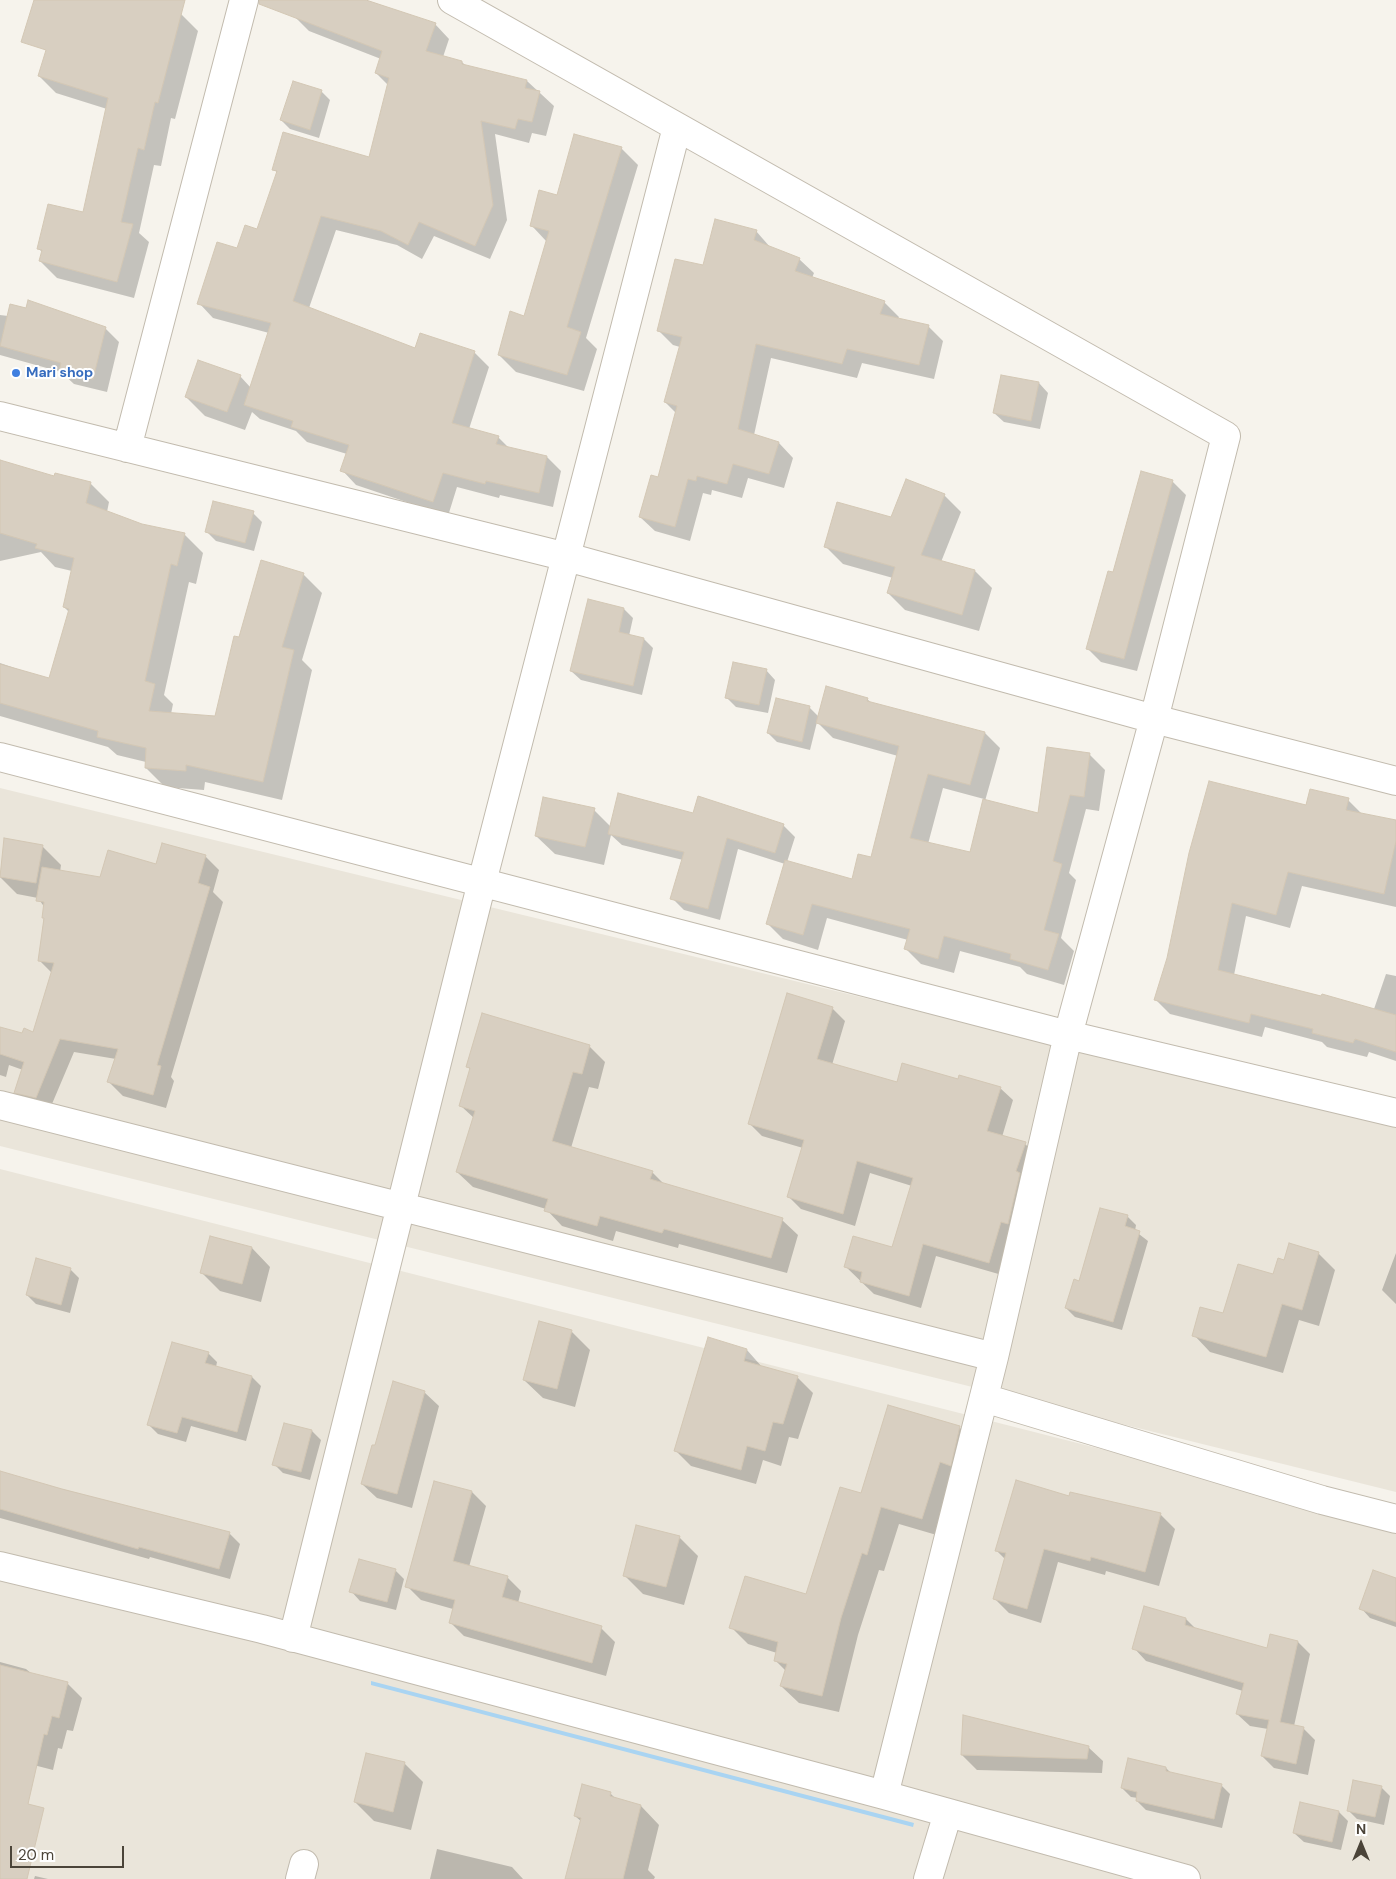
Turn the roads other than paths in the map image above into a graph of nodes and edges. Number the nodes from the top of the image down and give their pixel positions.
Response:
1 (244, 0) edge
2 (452, 0) edge
3 (677, 127) junction
4 (0, 416) edge
5 (127, 448) junction
6 (567, 557) junction
7 (1154, 720) junction
8 (0, 757) edge
9 (1396, 781) edge
10 (482, 882) junction
11 (1068, 1035) junction
12 (0, 1105) edge
13 (1396, 1113) edge
14 (402, 1206) junction
15 (994, 1357) junction
16 (984, 1398) junction
17 (1396, 1519) edge
18 (0, 1566) edge
19 (293, 1638) junction
20 (884, 1796) junction
21 (948, 1813) junction
22 (928, 1879) edge
23 (1186, 1879) edge

1 - 5 street
2 - 3 street
3 - 6 street
3 - 7 street
4 - 5 street
5 - 6 street
6 - 7 street
6 - 10 street
7 - 9 street
7 - 11 street
8 - 10 street
10 - 11 street
10 - 14 street
11 - 13 street
11 - 15 street
12 - 14 street
14 - 15 street
14 - 19 street
15 - 16 street
16 - 17 street
16 - 20 street
18 - 19 street
19 - 20 street
20 - 21 street
21 - 22 street
21 - 23 street

